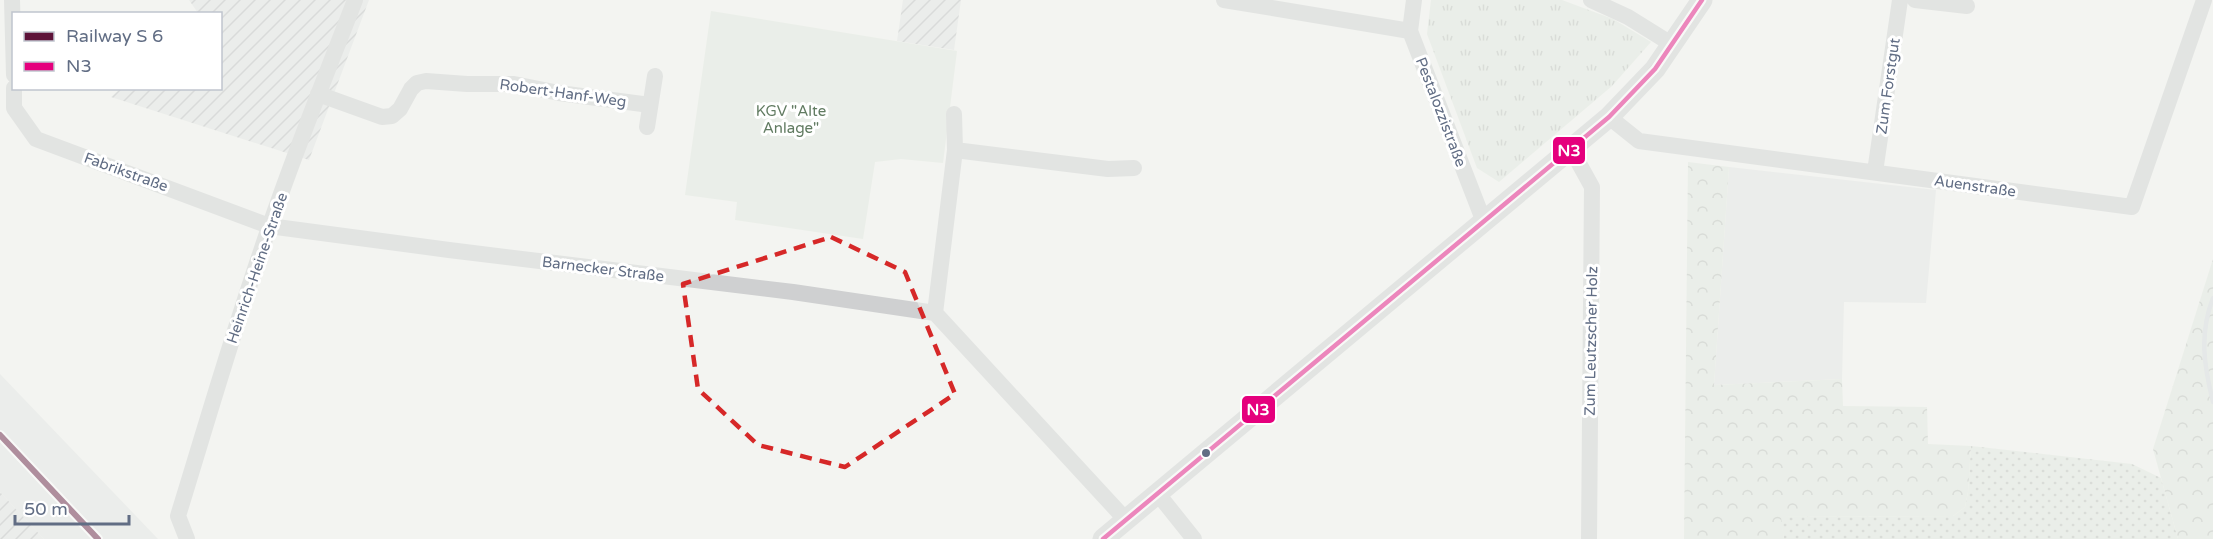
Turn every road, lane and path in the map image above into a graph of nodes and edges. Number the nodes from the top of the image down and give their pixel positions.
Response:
1 (356, 0) edge
2 (1224, 0) edge
3 (1414, 0) edge
4 (1591, 0) edge
5 (1702, 0) edge
6 (1900, 0) edge
7 (1915, 0) edge
8 (2204, 0) edge
9 (1966, 6) dead end
10 (1410, 31) junction
11 (1673, 45) junction
12 (655, 75) dead end
13 (14, 90) edge
14 (318, 94) junction
15 (650, 105) junction
16 (954, 114) dead end
17 (1609, 117) junction
18 (647, 127) dead end
19 (1571, 148) junction
20 (955, 150) junction
21 (1134, 168) dead end
22 (1875, 172) junction
23 (1484, 222) junction
24 (270, 226) junction
25 (936, 313) junction
26 (1158, 494) junction
27 (1126, 520) junction
28 (187, 539) edge
29 (1102, 539) edge
30 (1194, 539) edge
31 (1589, 539) edge

1 - 14 street, Heinrich-Heine-Straße
2 - 10 street
3 - 10 street, Pestalozzistraße
4 - 11 street
5 - 11 street
6 - 22 street, Zum Forstgut
7 - 9 street
8 - 22 street, Auenstraße
10 - 23 street, Pestalozzistraße
11 - 17 street
12 - 15 street
13 - 24 street, Fabrikstraße
14 - 15 street, Robert-Hanf-Weg
14 - 24 street, Heinrich-Heine-Straße
15 - 18 street
16 - 20 street
17 - 19 street
17 - 22 street, Auenstraße
19 - 23 street
19 - 31 street, Zum Leutzscher Holz
20 - 21 street
20 - 25 street
23 - 26 street
24 - 25 street, Barnecker Straße
24 - 28 street, Heinrich-Heine-Straße
25 - 27 street
26 - 27 street
26 - 30 street
27 - 29 street

